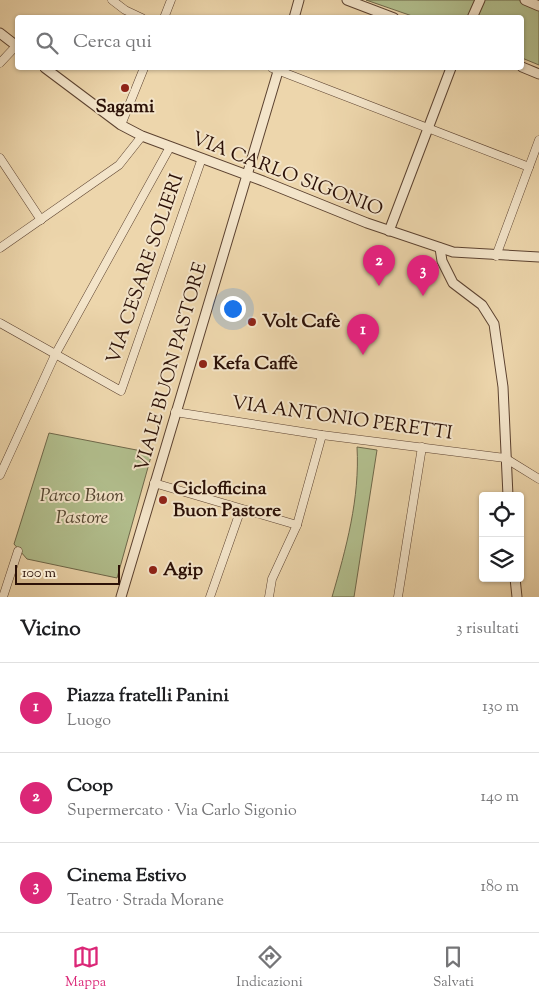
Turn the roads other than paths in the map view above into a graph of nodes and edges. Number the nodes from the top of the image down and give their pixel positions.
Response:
1 (112, 0) edge
2 (171, 0) edge
3 (299, 0) edge
4 (347, 0) edge
5 (480, 0) edge
6 (525, 0) edge
7 (539, 6) edge
8 (136, 15) edge
9 (165, 15) edge
10 (295, 15) edge
11 (386, 15) edge
12 (473, 15) edge
13 (0, 33) edge
14 (15, 44) edge
15 (15, 48) edge
16 (0, 63) edge
17 (524, 68) edge
18 (48, 70) edge
19 (143, 70) edge
20 (275, 70) edge
21 (281, 70) edge
22 (451, 70) edge
23 (539, 74) edge
24 (121, 125) junction
25 (426, 128) junction
26 (142, 136) junction
27 (539, 140) edge
28 (170, 147) junction
29 (0, 158) edge
30 (202, 158) junction
31 (529, 167) junction
32 (245, 175) junction
33 (41, 220) junction
34 (389, 231) junction
35 (0, 248) edge
36 (440, 248) junction
37 (496, 256) junction
38 (539, 257) edge
39 (0, 323) edge
40 (55, 355) junction
41 (175, 412) junction
42 (322, 435) junction
43 (422, 448) junction
44 (4, 458) edge
45 (504, 458) junction
46 (0, 475) edge
47 (539, 479) edge
48 (154, 483) junction
49 (508, 492) edge
50 (241, 509) junction
51 (298, 525) junction
52 (18, 551) dead end
53 (515, 582) edge
54 (3, 597) edge
55 (121, 597) edge
56 (210, 597) edge
57 (269, 597) edge
58 (398, 597) edge
59 (517, 597) edge

1 - 8 street
2 - 9 street
3 - 10 street
4 - 11 street
5 - 12 street
6 - 7 street
13 - 14 street
15 - 16 street
17 - 23 street
18 - 24 street, VIA CARLO SIGONIO
19 - 24 street
20 - 32 street, VIALE BUON PASTORE
21 - 25 street
22 - 25 street
24 - 26 street, VIA CARLO SIGONIO
25 - 31 street
25 - 34 street
26 - 28 street, VIA CARLO SIGONIO
26 - 33 street
27 - 31 street
28 - 30 street, VIA CARLO SIGONIO
28 - 40 street
29 - 33 street
30 - 32 street, VIA CARLO SIGONIO
30 - 40 street, VIA CESARE SOLIERI
31 - 37 street
32 - 34 street, VIA CARLO SIGONIO
32 - 41 street, VIALE BUON PASTORE
33 - 35 street
34 - 36 street, VIA CARLO SIGONIO
36 - 37 street, VIA CARLO SIGONIO
36 - 45 street
37 - 38 street, VIA CARLO SIGONIO
39 - 40 street
40 - 44 street
41 - 42 street, VIA ANTONIO PERETTI
41 - 48 street, VIALE BUON PASTORE
42 - 43 street, VIA ANTONIO PERETTI
42 - 51 street
43 - 45 street, VIA ANTONIO PERETTI
43 - 58 street
44 - 46 street
45 - 47 street
45 - 49 street
48 - 50 street
48 - 55 street, VIALE BUON PASTORE
50 - 51 street
50 - 56 street
51 - 57 street
52 - 54 street
53 - 59 street

